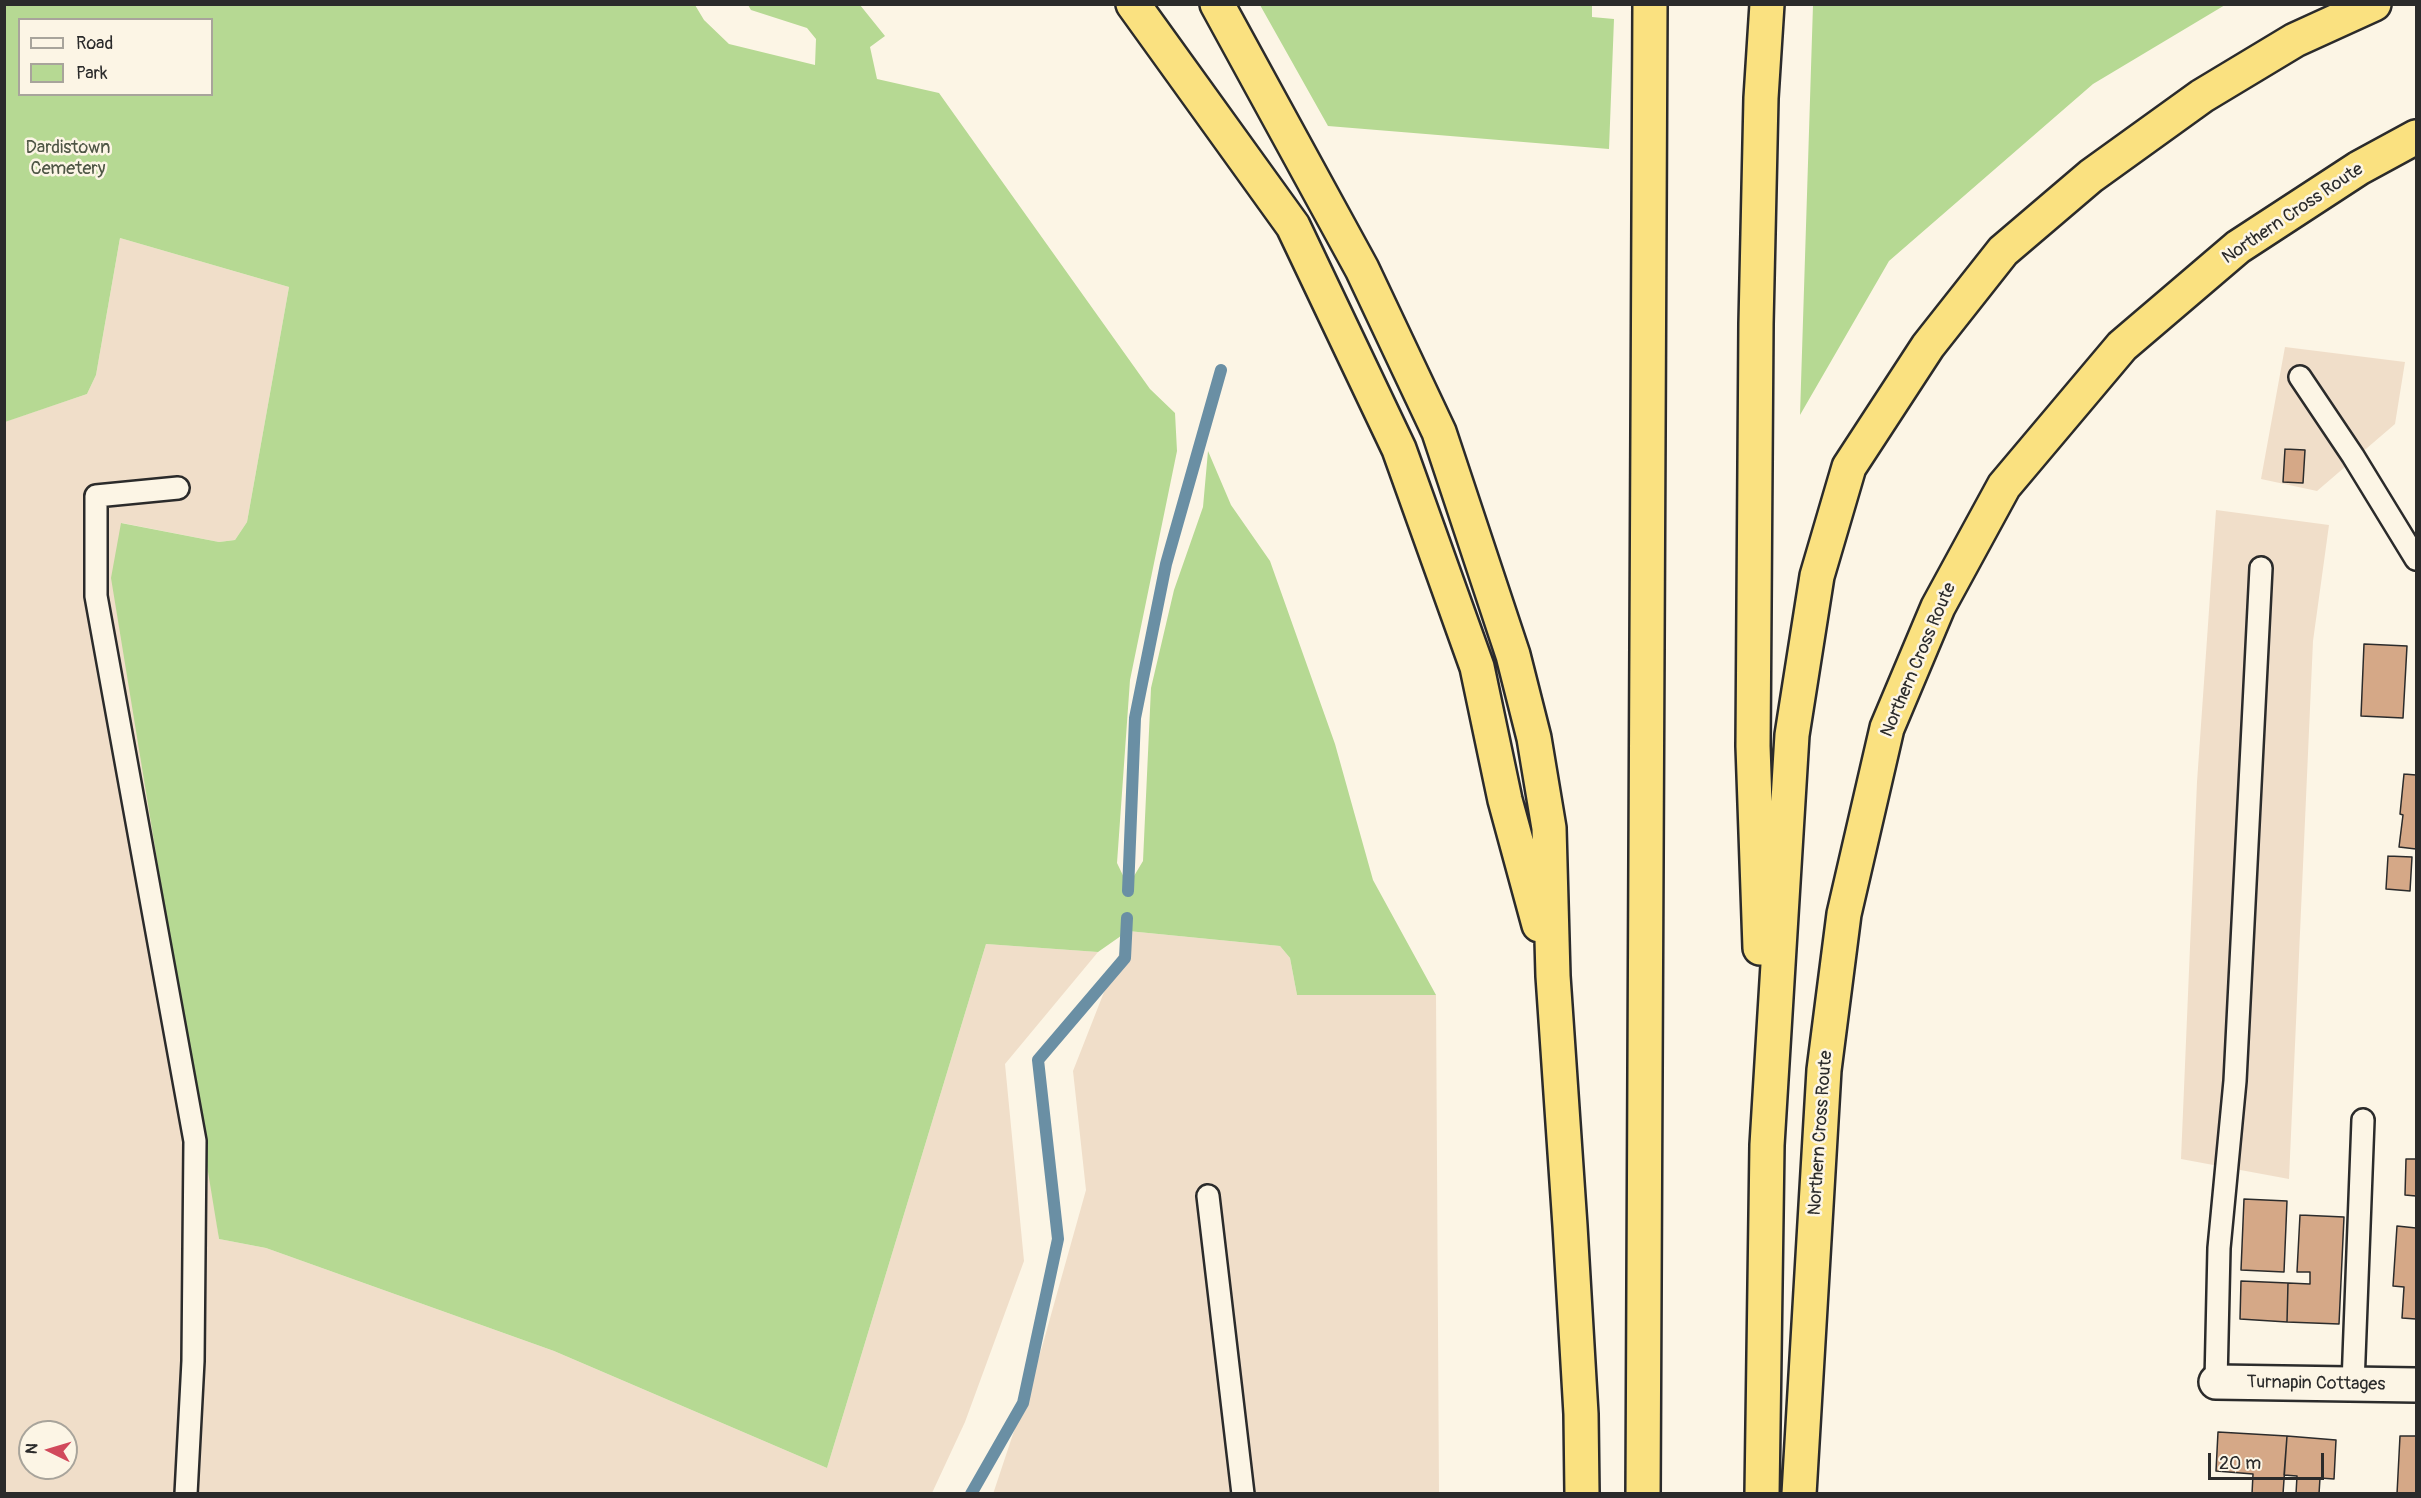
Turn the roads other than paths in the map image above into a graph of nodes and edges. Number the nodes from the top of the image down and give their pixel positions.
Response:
1 (1133, 4) edge
2 (1217, 4) edge
3 (1650, 4) edge
4 (1767, 4) edge
5 (2374, 4) edge
6 (2416, 137) edge
7 (2300, 376) dead end
8 (178, 488) dead end
9 (2416, 559) edge
10 (2261, 568) dead end
11 (1553, 976) junction
12 (2363, 1120) dead end
13 (1767, 1145) junction
14 (1208, 1196) dead end
15 (2216, 1382) joint
16 (2353, 1384) junction
17 (2416, 1385) edge
18 (186, 1494) edge
19 (1243, 1494) edge
20 (1582, 1494) edge
21 (1643, 1494) edge
22 (1762, 1494) edge
23 (1799, 1494) edge

1 - 11 highway
2 - 11 highway
3 - 21 highway
4 - 13 highway
5 - 13 highway
6 - 23 highway, Northern Cross Route
7 - 9 lane
8 - 18 lane
10 - 15 lane
11 - 20 highway
12 - 16 lane
13 - 22 highway
14 - 19 lane
15 - 16 street, Turnapin Cottages
16 - 17 street, Turnapin Cottages

